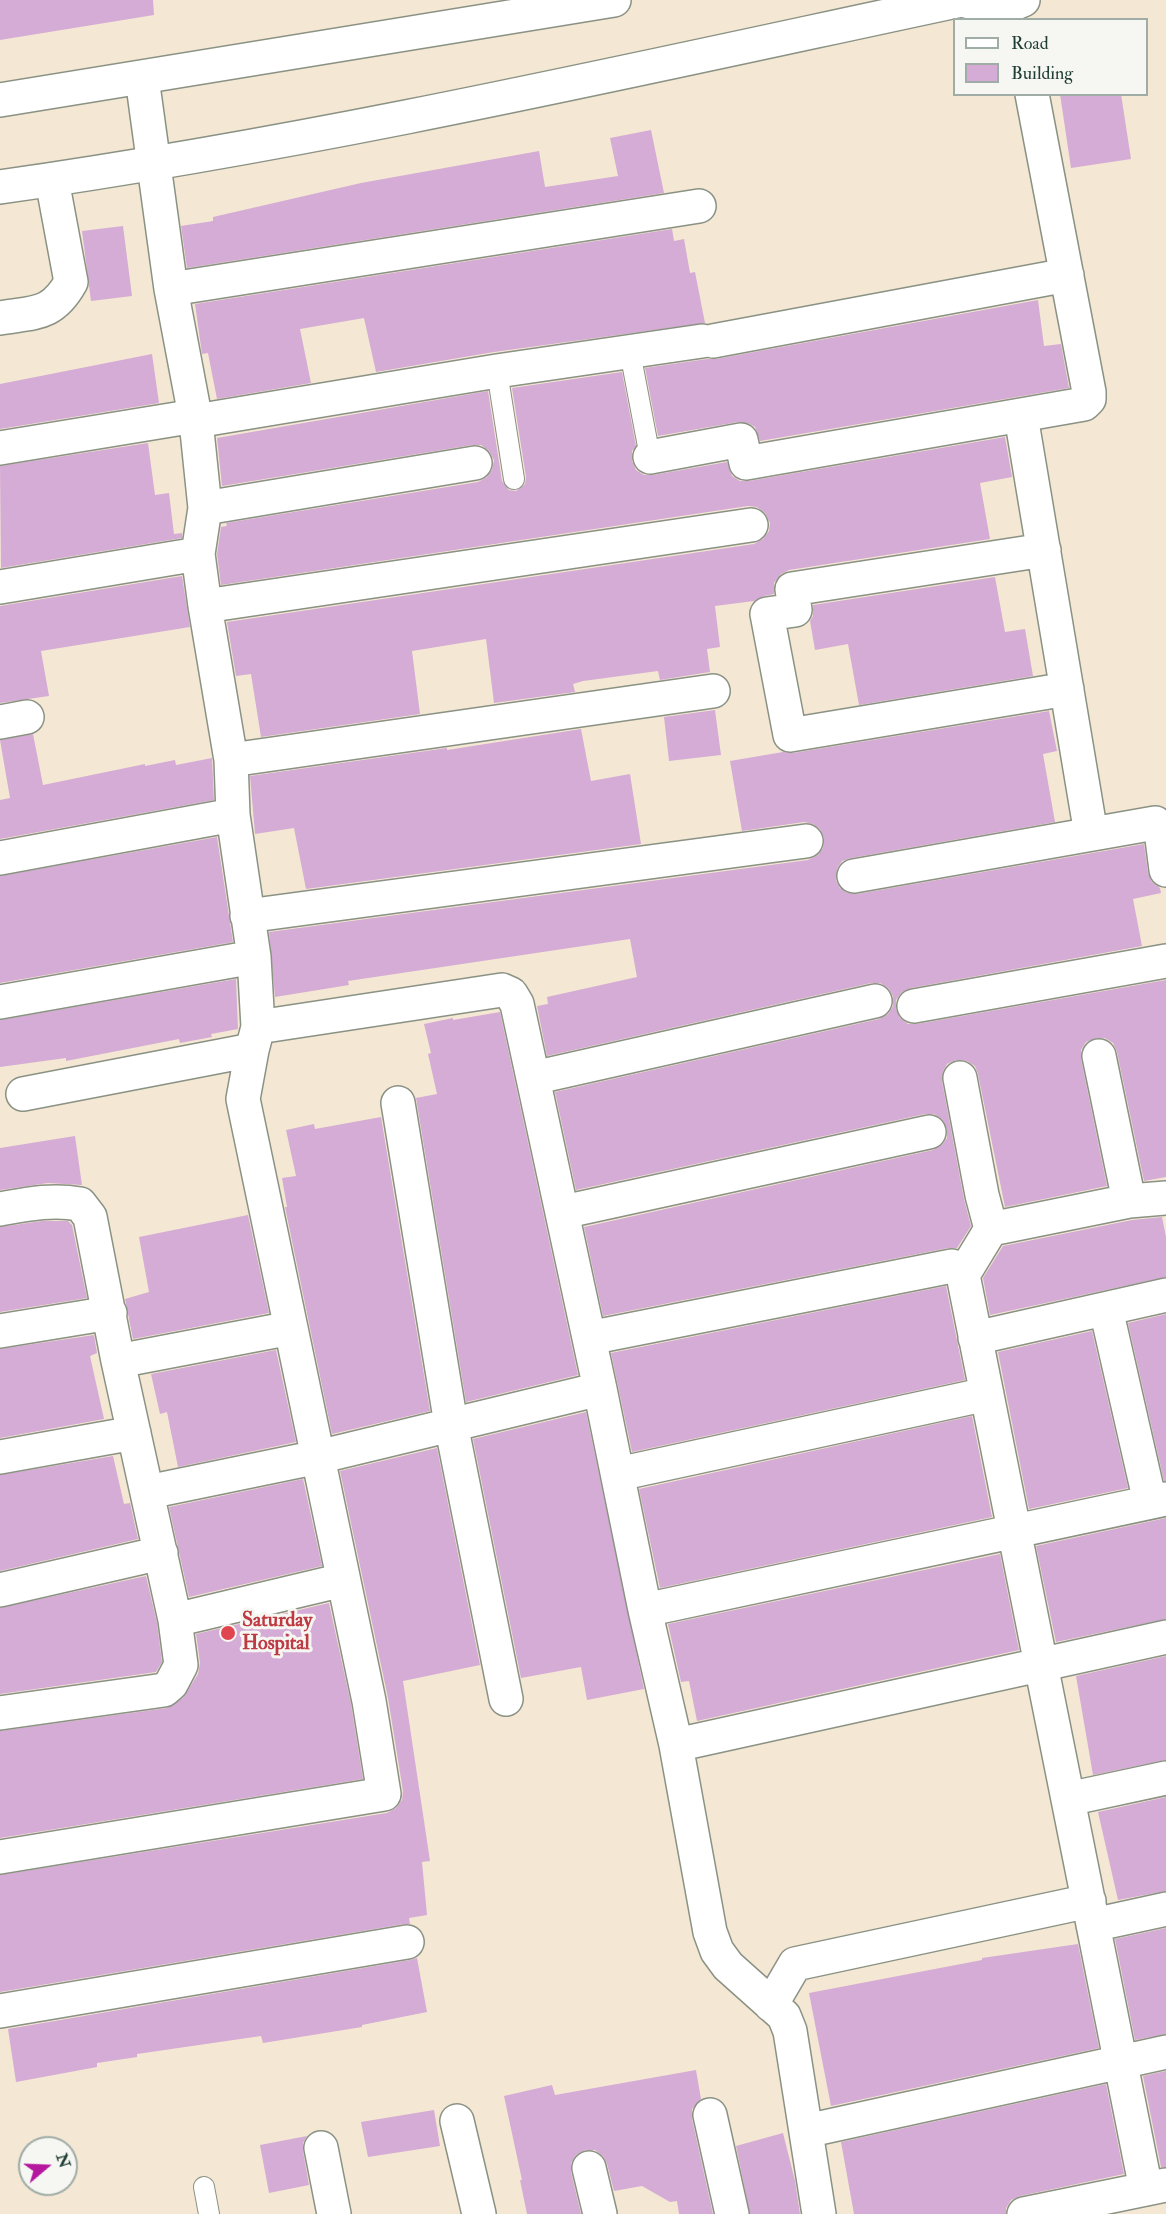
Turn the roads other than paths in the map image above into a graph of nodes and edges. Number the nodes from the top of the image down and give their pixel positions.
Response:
1 (614, 0) edge
2 (962, 0) edge
3 (1019, 8) edge
4 (142, 78) junction
5 (1032, 96) edge
6 (0, 100) edge
7 (153, 165) junction
8 (52, 180) junction
9 (0, 187) edge
10 (699, 206) dead end
11 (1067, 275) junction
12 (171, 289) junction
13 (0, 318) edge
14 (630, 352) junction
15 (497, 371) junction
16 (1021, 416) junction
17 (196, 418) junction
18 (0, 448) edge
19 (650, 457) joint
20 (475, 464) dead end
21 (514, 479) dead end
22 (205, 508) junction
23 (751, 525) dead end
24 (1044, 550) junction
25 (198, 554) junction
26 (0, 587) edge
27 (205, 606) junction
28 (1067, 689) junction
29 (712, 691) dead end
30 (231, 760) junction
31 (233, 815) junction
32 (1091, 834) junction
33 (806, 840) dead end
34 (0, 858) edge
35 (1166, 870) edge
36 (854, 876) dead end
37 (247, 916) junction
38 (254, 957) junction
39 (1166, 961) edge
40 (875, 1001) dead end
41 (0, 1002) edge
42 (914, 1006) dead end
43 (255, 1039) junction
44 (1099, 1056) dead end
45 (533, 1078) junction
46 (960, 1078) dead end
47 (23, 1094) dead end
48 (398, 1103) dead end
49 (929, 1132) dead end
50 (1129, 1201) junction
51 (1165, 1205) edge
52 (0, 1209) edge
53 (562, 1212) junction
54 (991, 1229) junction
55 (963, 1275) junction
56 (1166, 1295) edge
57 (1106, 1309) junction
58 (110, 1313) junction
59 (291, 1328) junction
60 (0, 1331) edge
61 (590, 1338) junction
62 (975, 1338) junction
63 (118, 1361) junction
64 (600, 1389) junction
65 (987, 1394) junction
66 (451, 1424) junction
67 (134, 1433) junction
68 (0, 1457) edge
69 (318, 1457) junction
70 (618, 1474) junction
71 (148, 1492) junction
72 (1158, 1501) edge
73 (1014, 1530) junction
74 (161, 1553) junction
75 (343, 1580) junction
76 (0, 1590) edge
77 (645, 1610) junction
78 (175, 1620) junction
79 (1166, 1636) edge
80 (1040, 1663) junction
81 (506, 1699) dead end
82 (0, 1713) edge
83 (676, 1745) junction
84 (1166, 1778) edge
85 (1068, 1799) junction
86 (0, 1857) edge
87 (1166, 1909) edge
88 (1091, 1913) junction
89 (407, 1942) dead end
90 (771, 2005) junction
91 (0, 2011) edge
92 (1166, 2052) edge
93 (1121, 2061) junction
94 (710, 2115) dead end
95 (457, 2121) dead end
96 (806, 2131) junction
97 (321, 2148) dead end
98 (589, 2168) dead end
99 (204, 2187) dead end
100 (1156, 2187) edge
101 (209, 2214) edge
102 (334, 2214) edge
103 (479, 2214) edge
104 (600, 2214) edge
105 (732, 2214) edge
106 (819, 2214) edge
107 (1024, 2214) edge

1 - 4 street
2 - 3 street
2 - 7 street
4 - 6 street
4 - 7 street
5 - 11 street
7 - 8 street
7 - 12 street
8 - 9 street
8 - 13 street
10 - 12 street
11 - 14 street
11 - 16 street
12 - 17 street
14 - 15 street
14 - 19 lane
15 - 17 street
15 - 21 lane
16 - 19 street
16 - 24 street
17 - 18 street
17 - 22 street
20 - 22 street
22 - 25 street
23 - 27 street
24 - 28 street
24 - 28 street
25 - 26 street
25 - 27 street
27 - 30 street
28 - 32 street
29 - 30 street
30 - 31 street
31 - 34 street
31 - 37 street
32 - 35 street
32 - 36 street
33 - 37 street
37 - 38 street
38 - 41 street
38 - 43 street
39 - 42 street
40 - 45 street
43 - 45 street
43 - 47 street
43 - 59 street
44 - 50 street
45 - 53 street
46 - 54 street
48 - 66 street
49 - 53 street
50 - 51 street
50 - 54 street
52 - 58 street
53 - 61 street
54 - 55 street
55 - 61 street
55 - 62 street
56 - 57 street
57 - 62 street
57 - 72 street
58 - 60 street
58 - 63 street
59 - 63 street
59 - 69 street
61 - 64 street
62 - 65 street
63 - 67 street
64 - 66 street
64 - 70 street
65 - 70 street
65 - 73 street
66 - 69 street
66 - 81 street
67 - 68 street
67 - 71 street
69 - 71 street
69 - 75 street
70 - 77 street
71 - 74 street
72 - 73 street
73 - 77 street
73 - 80 street
74 - 76 street
74 - 78 street
75 - 78 street
75 - 86 street
77 - 83 street
78 - 82 street
79 - 80 street
80 - 83 street
80 - 85 street
83 - 90 street
84 - 85 street
85 - 88 street
87 - 88 street
88 - 90 street
88 - 93 street
89 - 91 street
90 - 96 street
92 - 93 street
93 - 96 street
93 - 100 street
94 - 105 street
95 - 103 street
96 - 106 street
97 - 102 street
98 - 104 street
99 - 101 lane
100 - 107 street

